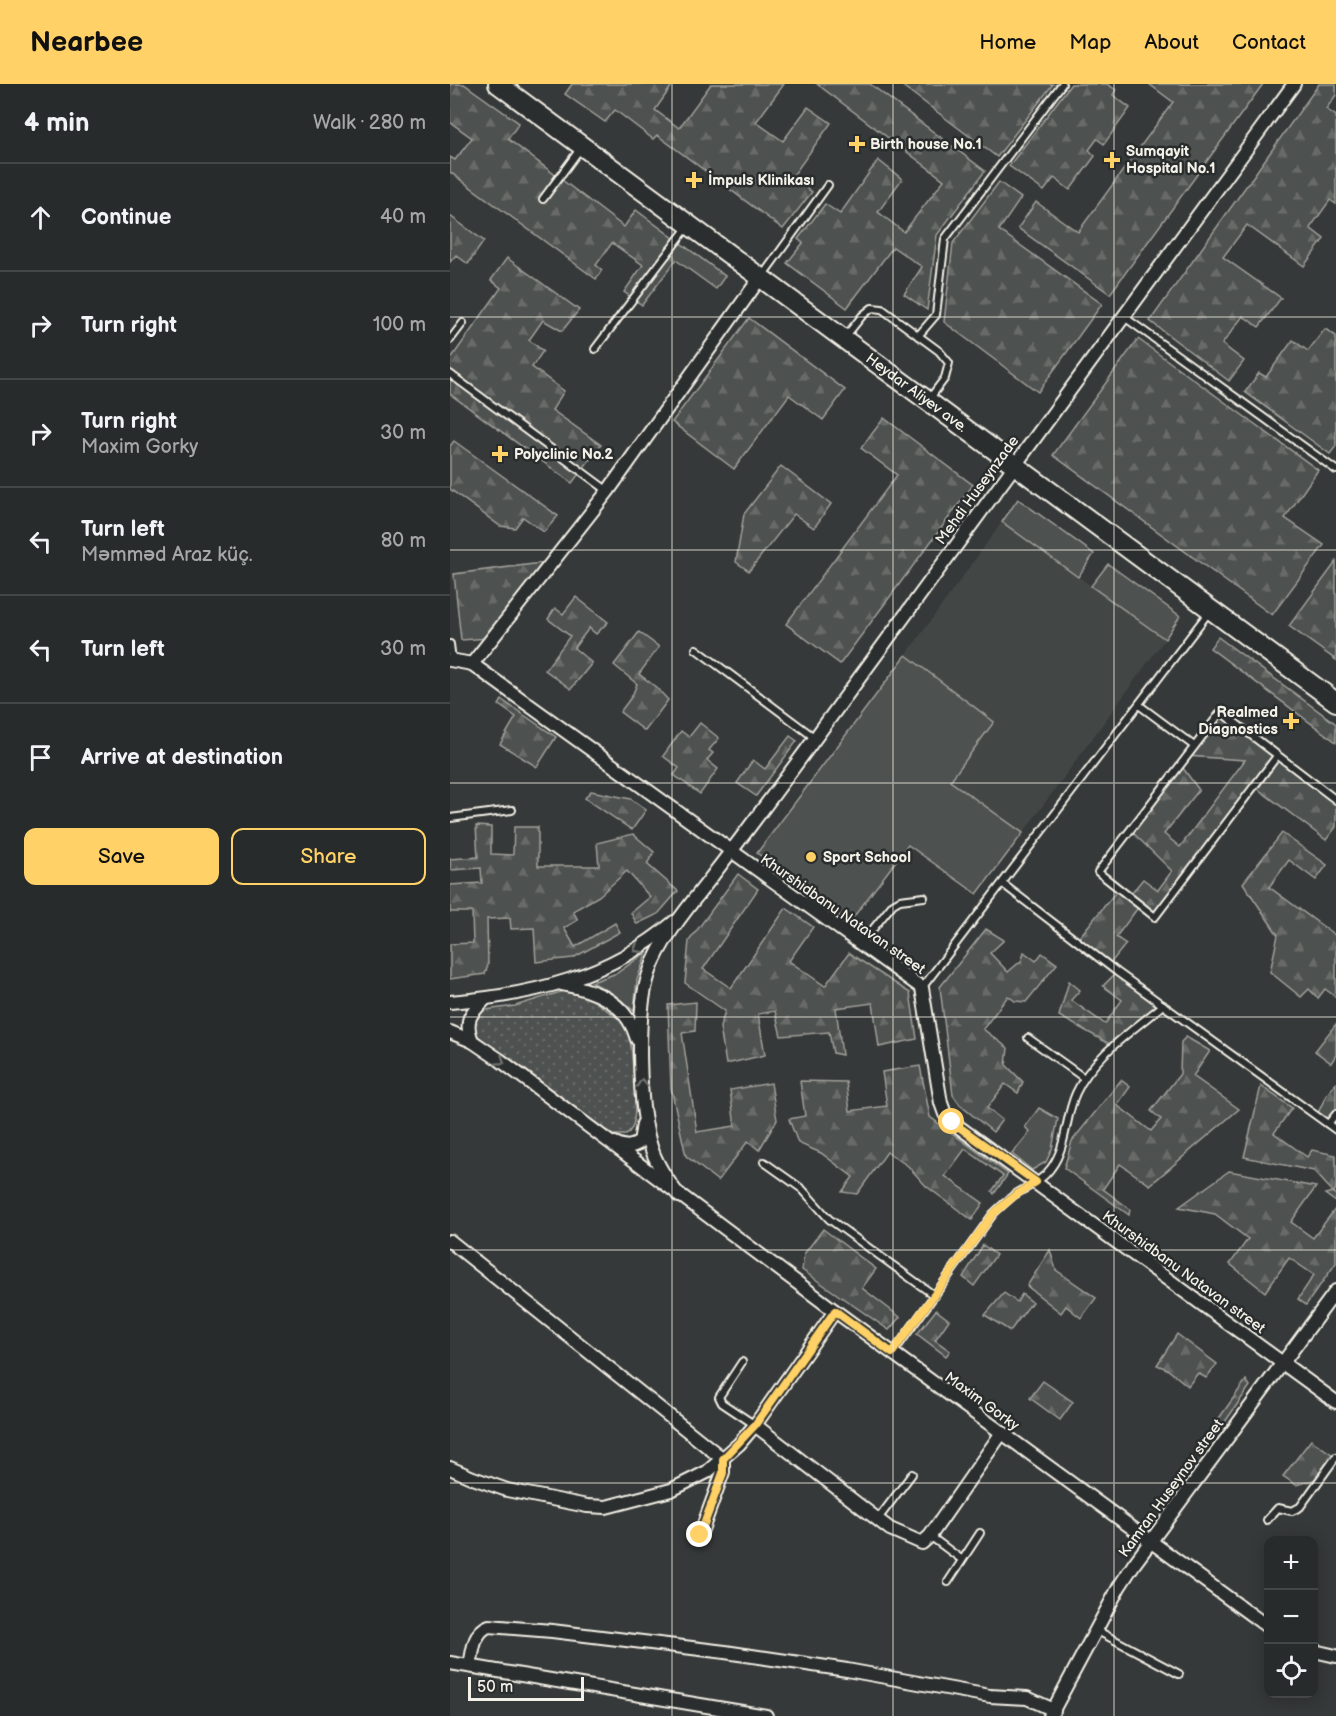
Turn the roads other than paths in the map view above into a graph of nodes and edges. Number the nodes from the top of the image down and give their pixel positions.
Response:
1 (498, 84) edge
2 (1062, 84) edge
3 (1294, 84) edge
4 (583, 146) junction
5 (828, 185) dead end
6 (543, 199) dead end
7 (689, 225) junction
8 (760, 278) junction
9 (1123, 316) junction
10 (463, 323) dead end
11 (918, 336) junction
12 (844, 339) junction
13 (450, 340) edge
14 (595, 349) dead end
15 (450, 374) edge
16 (928, 401) junction
17 (1014, 465) junction
18 (1336, 471) edge
19 (608, 491) junction
20 (1211, 610) junction
21 (450, 644) edge
22 (696, 649) dead end
23 (451, 660) edge
24 (472, 664) junction
25 (1336, 702) edge
26 (1139, 705) junction
27 (816, 738) junction
28 (1194, 746) junction
29 (1277, 756) junction
30 (1336, 800) edge
31 (512, 810) dead end
32 (450, 818) edge
33 (731, 852) junction
34 (1003, 885) junction
35 (924, 897) dead end
36 (684, 914) junction
37 (860, 945) junction
38 (562, 984) junction
39 (922, 988) junction
40 (485, 999) junction
41 (450, 1002) edge
42 (1163, 1005) junction
43 (450, 1032) edge
44 (1028, 1038) dead end
45 (471, 1041) junction
46 (641, 1061) junction
47 (1084, 1078) junction
48 (644, 1113) junction
49 (1336, 1114) edge
50 (1328, 1124) junction
51 (1336, 1130) edge
52 (603, 1138) junction
53 (764, 1162) dead end
54 (1036, 1182) junction
55 (679, 1196) junction
56 (450, 1241) edge
57 (1336, 1291) edge
58 (935, 1296) junction
59 (835, 1311) junction
60 (892, 1353) junction
61 (742, 1362) dead end
62 (1282, 1363) junction
63 (1336, 1402) edge
64 (755, 1425) junction
65 (1001, 1434) junction
66 (1336, 1457) edge
67 (723, 1459) junction
68 (450, 1468) edge
69 (912, 1474) dead end
70 (877, 1519) junction
71 (1267, 1520) dead end
72 (980, 1533) dead end
73 (700, 1535) dead end
74 (930, 1536) junction
75 (1151, 1541) junction
76 (961, 1559) junction
77 (948, 1582) dead end
78 (1264, 1623) edge
79 (1096, 1630) junction
80 (1318, 1652) edge
81 (1336, 1656) edge
82 (450, 1663) edge
83 (470, 1666) junction
84 (1179, 1674) dead end
85 (1052, 1713) edge
86 (766, 1716) edge

1 - 4 main road, Heydar Aliyev ave.
2 - 11 lane
3 - 9 street, Mehdi Huseynzade
4 - 6 lane
4 - 7 main road, Heydar Aliyev ave.
5 - 8 lane
7 - 8 main road, Heydar Aliyev ave.
7 - 14 lane
8 - 12 main road, Heydar Aliyev ave.
8 - 19 street
9 - 17 street, Mehdi Huseynzade
9 - 18 lane
10 - 13 lane
11 - 12 lane
11 - 16 lane
12 - 16 main road, Heydar Aliyev ave.
15 - 19 lane
16 - 17 main road, Heydar Aliyev ave.
17 - 20 main road, Heydar Aliyev ave.
17 - 27 street, Mehdi Huseynzade
19 - 24 street
20 - 25 main road, Heydar Aliyev ave.
20 - 26 lane
21 - 23 lane
22 - 27 lane
23 - 24 street, Khurshidbanu Natavan street
24 - 33 street, Khurshidbanu Natavan street
26 - 28 lane
26 - 34 lane
27 - 33 street, Mehdi Huseynzade
28 - 29 lane
28 - 29 lane
29 - 30 lane
31 - 32 lane
33 - 36 street, Mehdi Huseynzade
33 - 37 street, Khurshidbanu Natavan street
34 - 39 lane
34 - 42 lane
35 - 37 lane
36 -> 38 street
36 - 46 street
37 - 39 street, Khurshidbanu Natavan street
38 - 40 street
38 - 46 street
39 - 54 street, Khurshidbanu Natavan street
40 - 41 street
40 - 45 street
42 - 47 lane
42 - 50 lane
43 - 45 street, Maxim Gorky
44 - 47 lane
45 -> 52 street, Maxim Gorky
48 -> 46 street
47 - 54 lane
48 - 52 street
48 - 55 street
49 - 50 lane
50 - 51 lane
52 - 55 street, Maxim Gorky
53 - 58 lane
54 - 58 lane
54 - 62 street, Khurshidbanu Natavan street
55 - 59 street, Maxim Gorky
56 - 67 street
57 - 62 street, Kamran Huseynov street
58 - 60 lane
59 - 60 street, Maxim Gorky
59 - 64 street
60 - 65 street, Maxim Gorky
61 - 64 lane
62 - 63 street, Khurshidbanu Natavan street
62 - 75 street, Kamran Huseynov street
64 - 67 street
64 - 70 street
65 - 74 street
65 - 75 street, Maxim Gorky
66 - 71 lane
67 - 68 street
67 - 73 street
69 - 70 lane
70 - 74 street
72 - 76 lane
74 - 76 lane
75 - 78 street, Maxim Gorky
75 - 79 street, Kamran Huseynov street
76 - 77 lane
79 - 84 lane
79 - 85 street, Kamran Huseynov street
80 - 81 street
82 - 83 street
83 - 85 street
83 - 86 street

